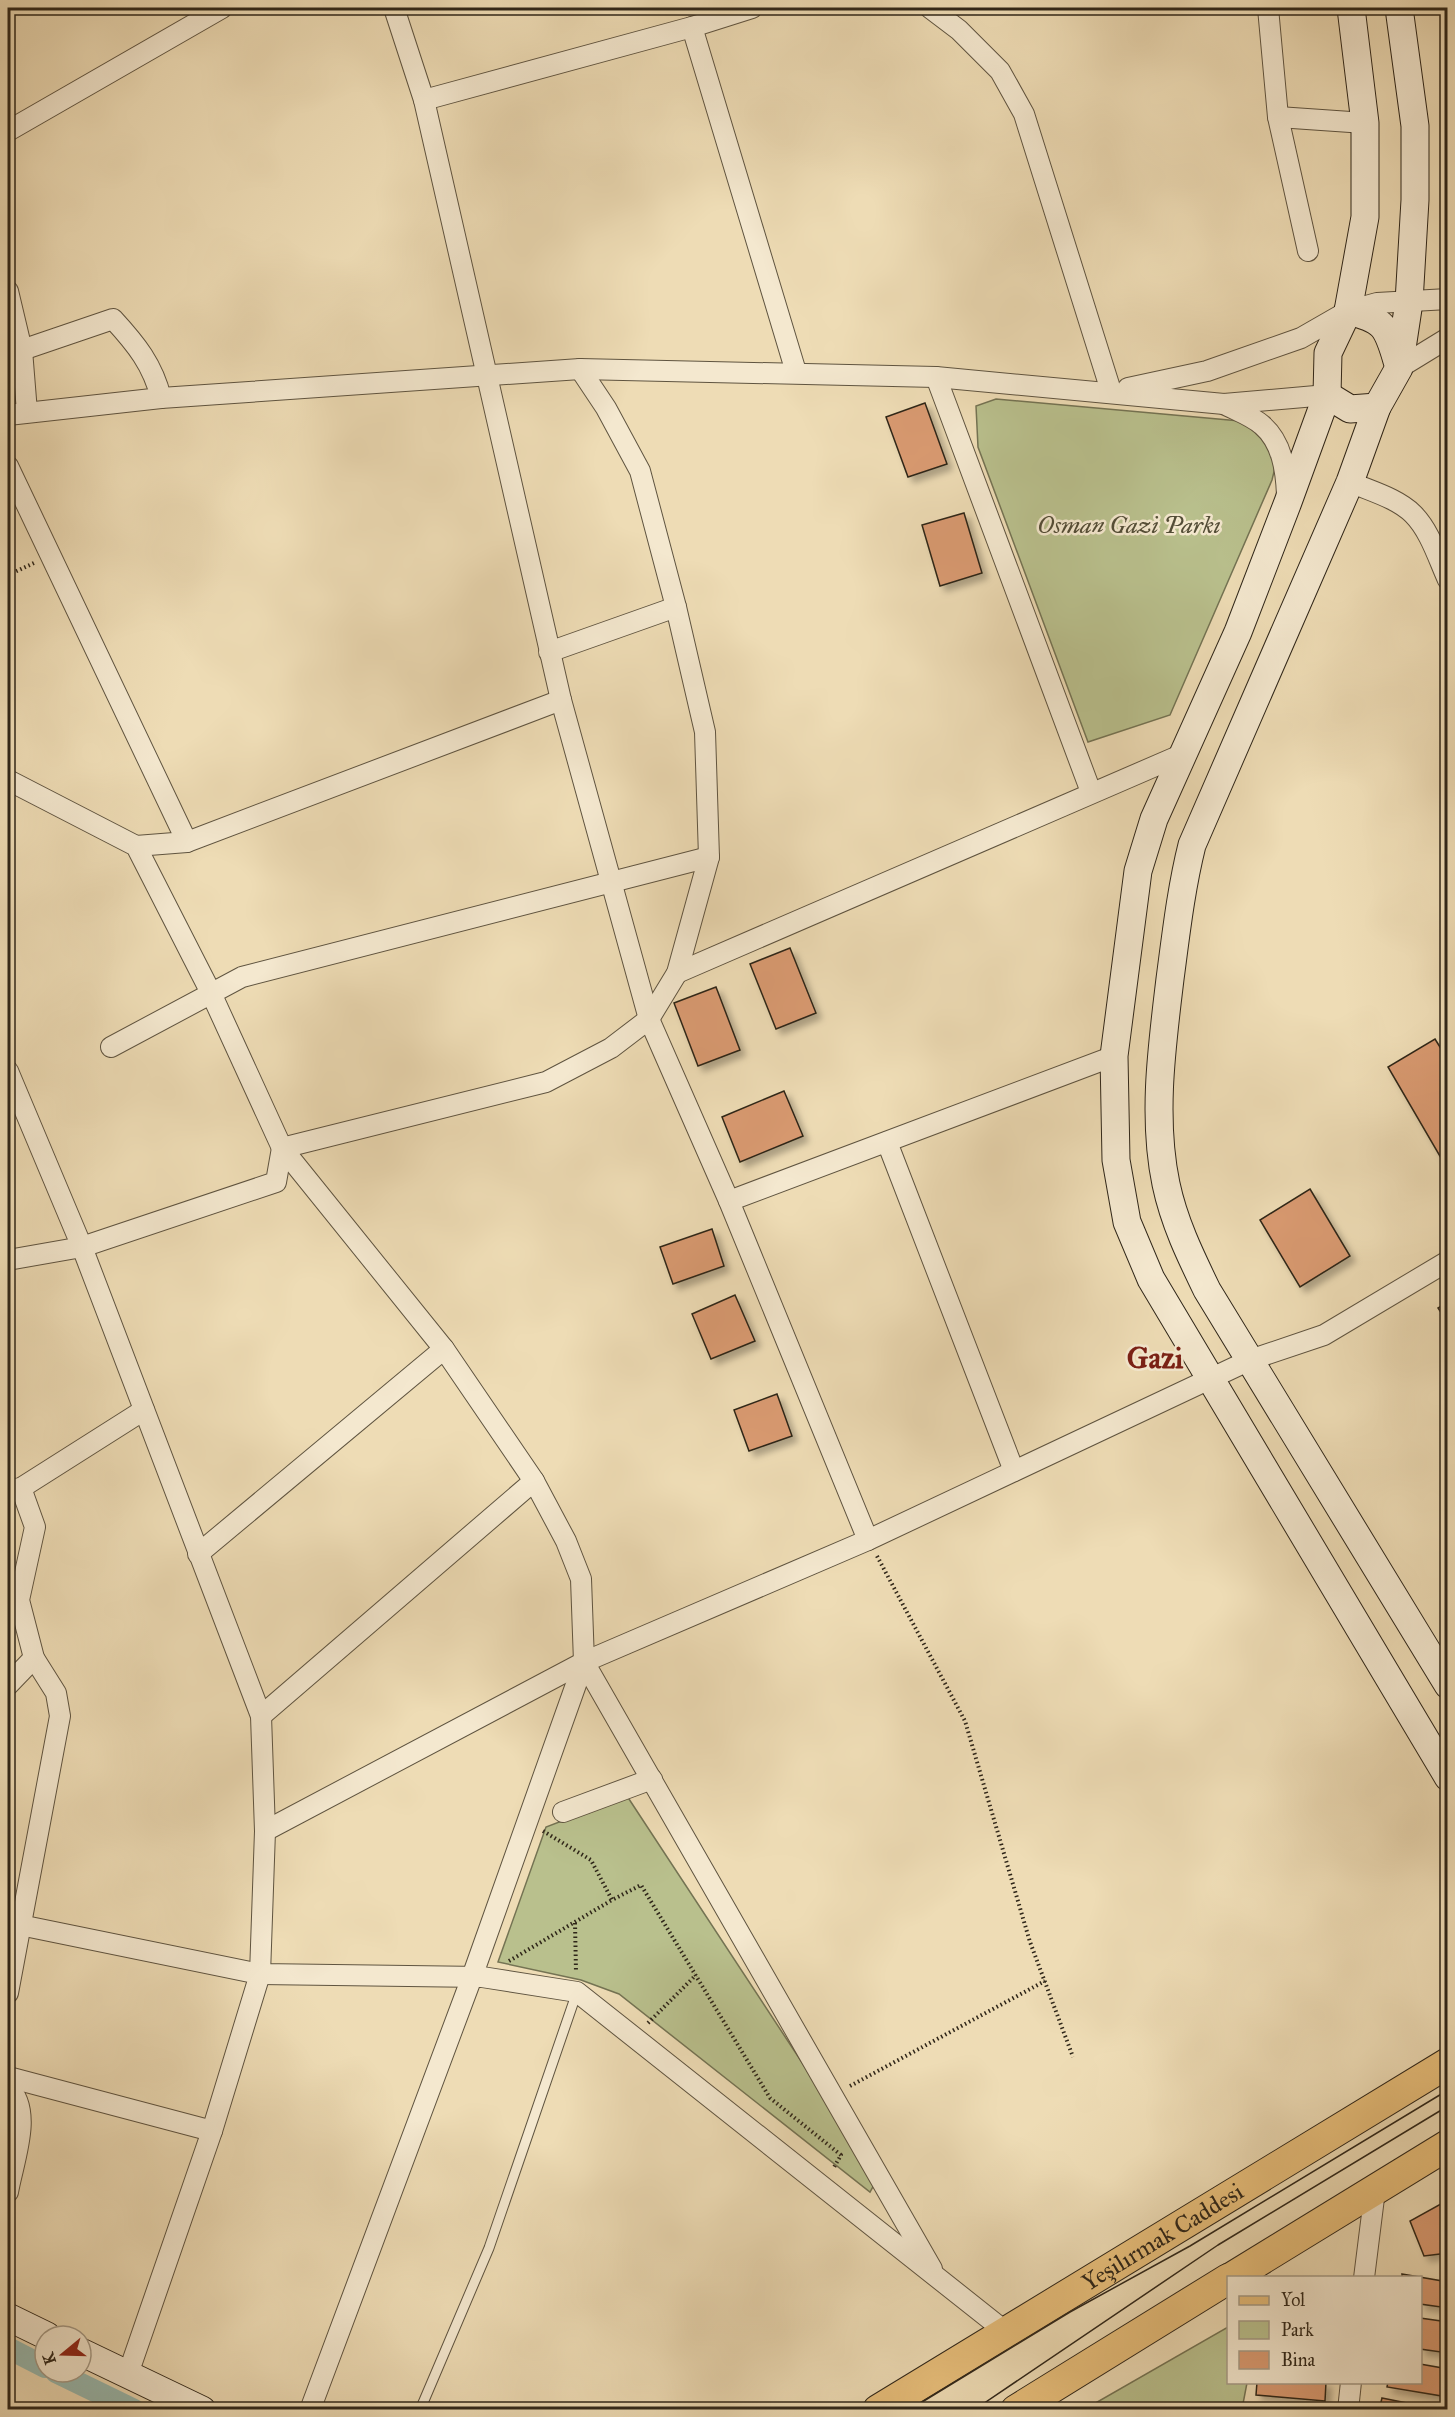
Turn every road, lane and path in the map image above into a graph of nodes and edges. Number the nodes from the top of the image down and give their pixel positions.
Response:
1 (222, 8) edge
2 (394, 8) edge
3 (752, 8) edge
4 (930, 8) edge
5 (1268, 8) edge
6 (1351, 8) edge
7 (1399, 8) edge
8 (692, 27) junction
9 (424, 100) junction
10 (1278, 117) junction
11 (1365, 123) junction
12 (8, 131) edge
13 (1308, 251) dead end
14 (8, 291) edge
15 (1448, 299) edge
16 (1409, 302) junction
17 (1348, 311) junction
18 (1448, 338) edge
19 (22, 350) junction
20 (1399, 368) junction
21 (580, 369) junction
22 (796, 372) junction
23 (485, 374) junction
24 (936, 376) junction
25 (1111, 392) junction
26 (1327, 395) junction
27 (161, 398) junction
28 (1224, 404) junction
29 (1377, 407) junction
30 (27, 412) junction
31 (8, 415) edge
32 (8, 466) edge
33 (1350, 482) junction
34 (1288, 502) junction
35 (51, 556) junction
36 (8, 575) edge
37 (1448, 580) edge
38 (676, 607) junction
39 (549, 652) junction
40 (561, 700) junction
41 (1183, 754) junction
42 (8, 780) edge
43 (1091, 792) junction
44 (187, 842) junction
45 (136, 846) junction
46 (709, 857) junction
47 (610, 882) junction
48 (677, 973) junction
49 (211, 993) junction
50 (649, 1019) junction
51 (111, 1047) dead end
52 (1114, 1056) junction
53 (8, 1071) edge
54 (887, 1142) junction
55 (282, 1148) junction
56 (729, 1201) junction
57 (81, 1247) junction
58 (8, 1260) edge
59 (1448, 1261) edge
60 (444, 1348) junction
61 (1250, 1360) junction
62 (1209, 1378) junction
63 (144, 1410) junction
64 (1014, 1471) junction
65 (534, 1480) junction
66 (14, 1489) edge
67 (868, 1540) junction
68 (198, 1554) junction
69 (34, 1658) junction
70 (584, 1662) junction
71 (8, 1685) edge
72 (1448, 1685) edge
73 (261, 1716) junction
74 (1448, 1777) edge
75 (652, 1779) junction
76 (562, 1812) dead end
77 (527, 1821) junction
78 (265, 1831) junction
79 (612, 1900) junction
80 (575, 1922) junction
81 (20, 1925) junction
82 (260, 1974) junction
83 (696, 1976) junction
84 (477, 1977) junction
85 (1045, 1981) junction
86 (577, 1992) junction
87 (8, 1993) edge
88 (633, 2037) junction
89 (1073, 2056) dead end
90 (1448, 2063) edge
91 (8, 2078) edge
92 (8, 2087) edge
93 (833, 2095) junction
94 (212, 2131) junction
95 (1448, 2145) edge
96 (822, 2187) junction
97 (1375, 2190) junction
98 (8, 2192) edge
99 (1233, 2276) edge
100 (1364, 2276) edge
101 (937, 2278) junction
102 (1227, 2280) edge
103 (8, 2317) edge
104 (33, 2329) edge
105 (1006, 2332) junction
106 (93, 2358) edge
107 (128, 2374) junction
108 (1351, 2384) edge
109 (912, 2389) junction
110 (202, 2409) edge
111 (310, 2409) edge
112 (420, 2409) edge
113 (858, 2409) edge
114 (878, 2409) edge
115 (1016, 2409) edge
116 (1348, 2409) edge

1 - 12 street
2 - 9 street
3 - 8 street
4 - 25 street
5 - 10 street
6 - 11 main road
7 - 16 main road
8 - 9 street
8 - 22 street
9 - 23 street
10 - 11 street
10 - 13 street
11 - 17 main road
14 - 19 street
15 - 16 street
16 - 17 street
16 - 20 main road
17 - 20 main road
17 - 25 street
17 - 26 main road
18 - 20 street
19 - 27 street
19 - 30 street
20 - 29 main road
21 - 22 street
21 - 23 street
21 - 38 street
22 - 24 street
23 - 27 street
23 - 39 street
24 - 25 street
24 - 43 street
25 - 28 street
26 - 28 street
26 - 29 main road
26 - 34 main road
27 - 30 street
28 - 34 street
29 - 33 main road
30 - 31 street
32 - 35 street
33 - 37 street
33 - 61 main road
34 - 41 main road
35 - 36 path
35 - 44 street
38 - 39 street
38 - 46 street
39 - 40 street
40 - 44 street
40 - 47 street
41 - 43 street
41 - 52 main road
42 - 45 street
43 - 48 street
44 - 45 street
45 - 49 street
46 - 47 street
46 - 48 street
47 - 49 street
47 - 50 street
48 - 50 street
49 - 51 street
49 - 55 street
50 - 55 street
50 - 56 street
52 - 54 street
52 - 62 main road
53 - 57 street
54 - 56 street
54 - 64 street
55 - 57 street
55 - 60 street
56 - 67 street
57 - 58 street
57 - 63 street
59 - 61 street
60 - 65 street
60 - 68 street
61 - 62 street
61 - 72 main road
62 - 64 street
62 - 74 main road
63 - 66 street
63 - 68 street
64 - 67 street
65 - 70 street
65 - 73 street
66 - 69 street
67 - 70 street
67 - 85 path
68 - 73 street
69 - 71 street
69 - 81 street
70 - 75 street
70 - 77 street
70 - 78 street
73 - 78 street
75 - 76 street
75 - 93 street
77 - 79 path
77 - 84 street
78 - 82 street
79 - 80 path
79 - 83 path
80 - 84 path
80 - 86 path
81 - 82 street
81 - 87 street
82 - 84 street
82 - 94 street
83 - 88 path
83 - 96 path
84 - 86 street
84 - 111 street
85 - 89 path
85 - 93 path
86 - 88 street
86 - 112 lane
88 - 96 street
90 - 105 main road, Yeşilırmak Caddesi
91 - 94 street
92 - 98 street
93 - 101 street
94 - 107 street
95 - 97 main road
96 - 101 street
97 - 99 main road
97 - 100 street
101 - 105 street
102 - 115 main road
103 - 104 main road
105 - 109 main road, Yeşilırmak Caddesi
106 - 107 main road
107 - 110 main road
108 - 116 street
109 - 113 main road
109 - 114 main road, Yeşilırmak Caddesi

